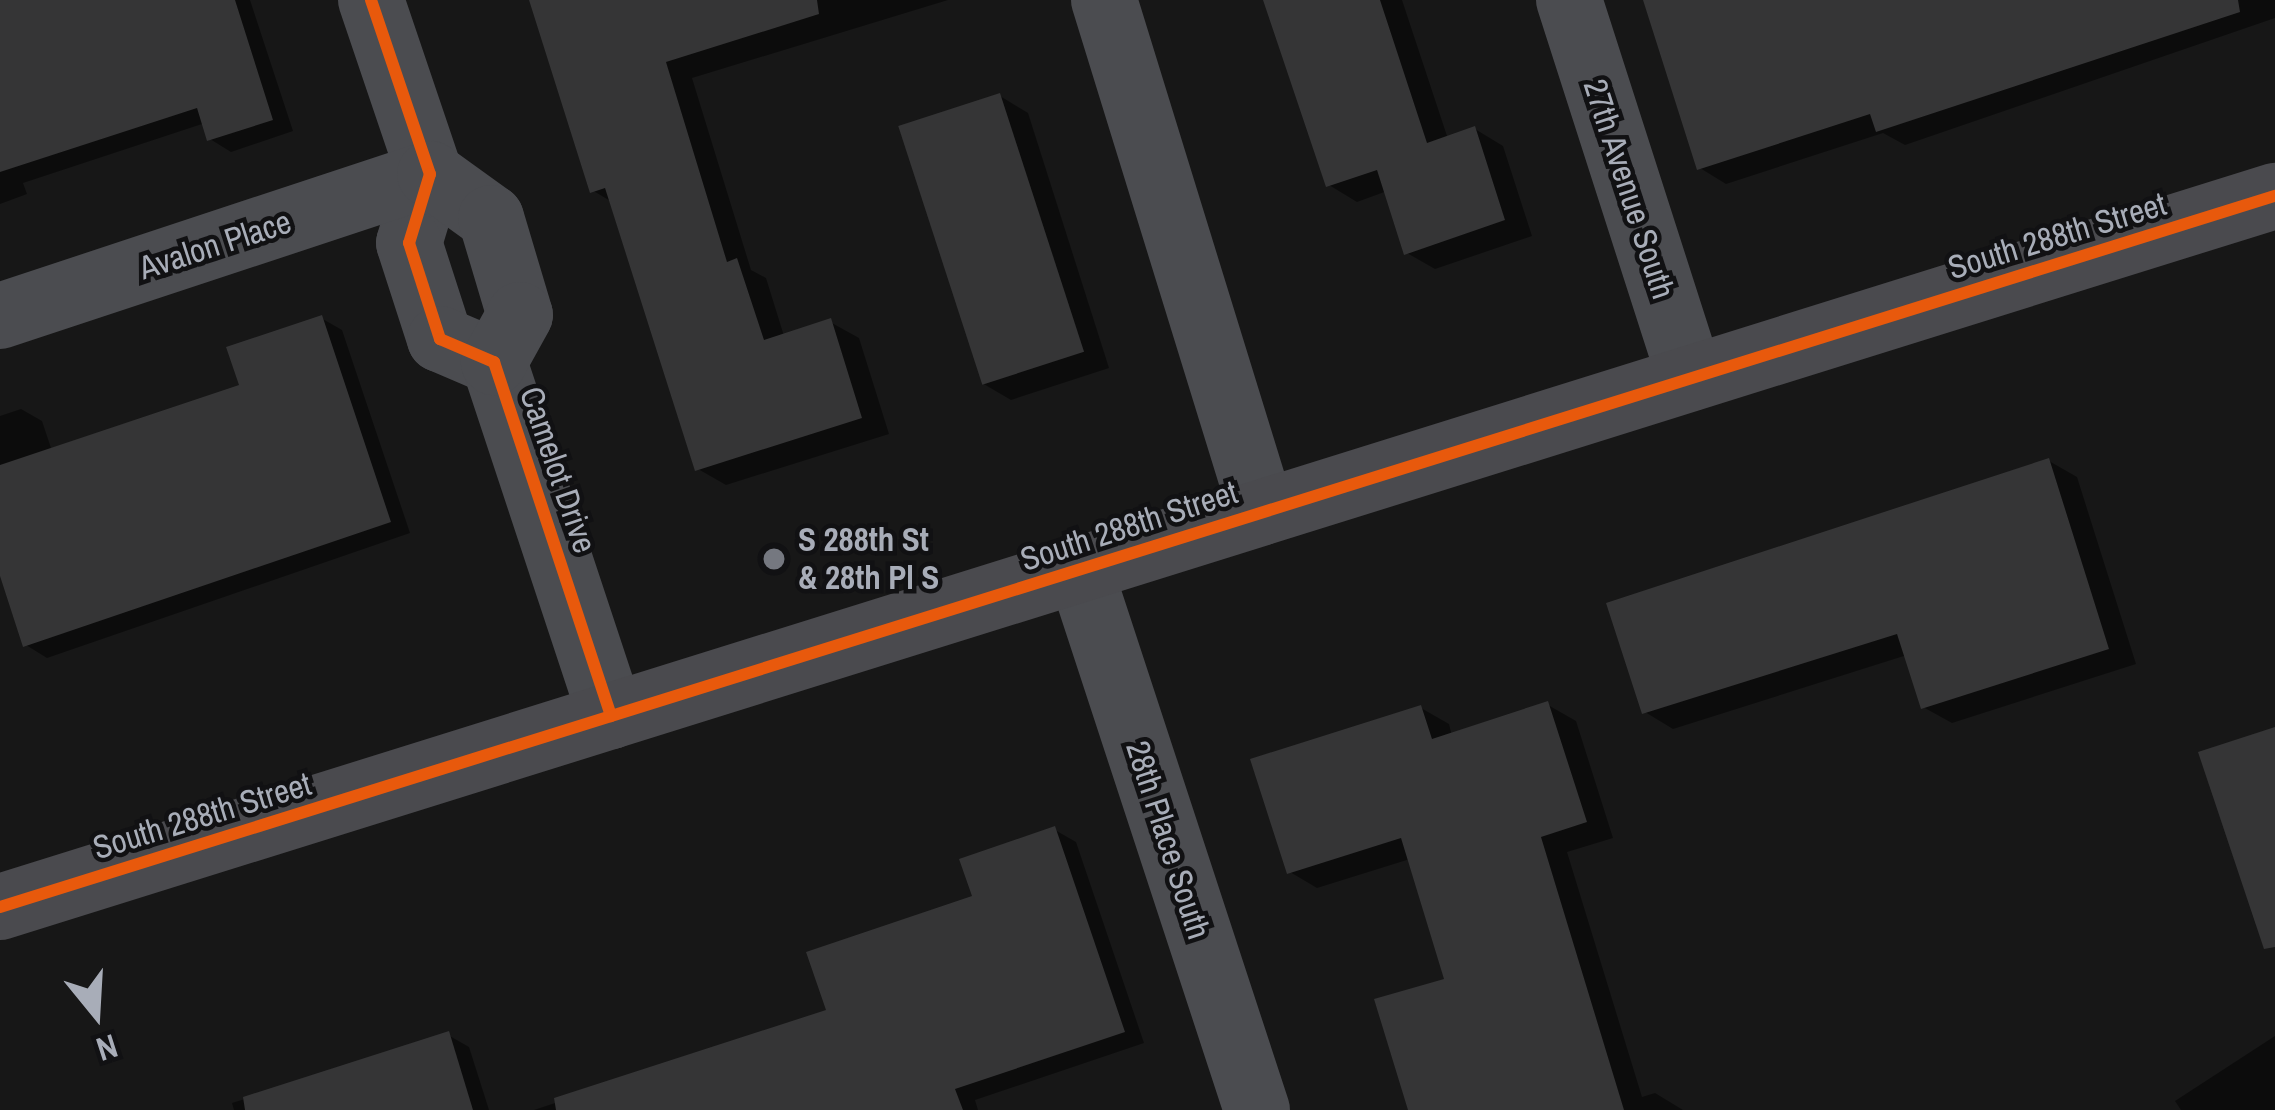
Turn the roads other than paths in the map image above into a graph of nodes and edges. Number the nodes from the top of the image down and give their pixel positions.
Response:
1 (371, 0) edge
2 (1104, 0) edge
3 (1569, 0) edge
4 (430, 174) junction
5 (2275, 196) edge
6 (0, 316) edge
7 (494, 362) junction
8 (1690, 378) junction
9 (1262, 512) junction
10 (1080, 570) junction
11 (611, 716) junction
12 (0, 907) edge
13 (1257, 1110) edge

1 - 4 street
2 - 9 street
3 - 8 street, 27th Avenue South
4 - 6 street, Avalon Place
4 - 7 street, Camelot Drive
4 - 7 street, Camelot Drive
5 - 8 main road, South 288th Street
7 - 11 street, Camelot Drive
8 - 9 main road, South 288th Street
9 - 10 main road, South 288th Street
10 - 11 main road, South 288th Street
10 - 13 street, 28th Place South
11 - 12 main road, South 288th Street

